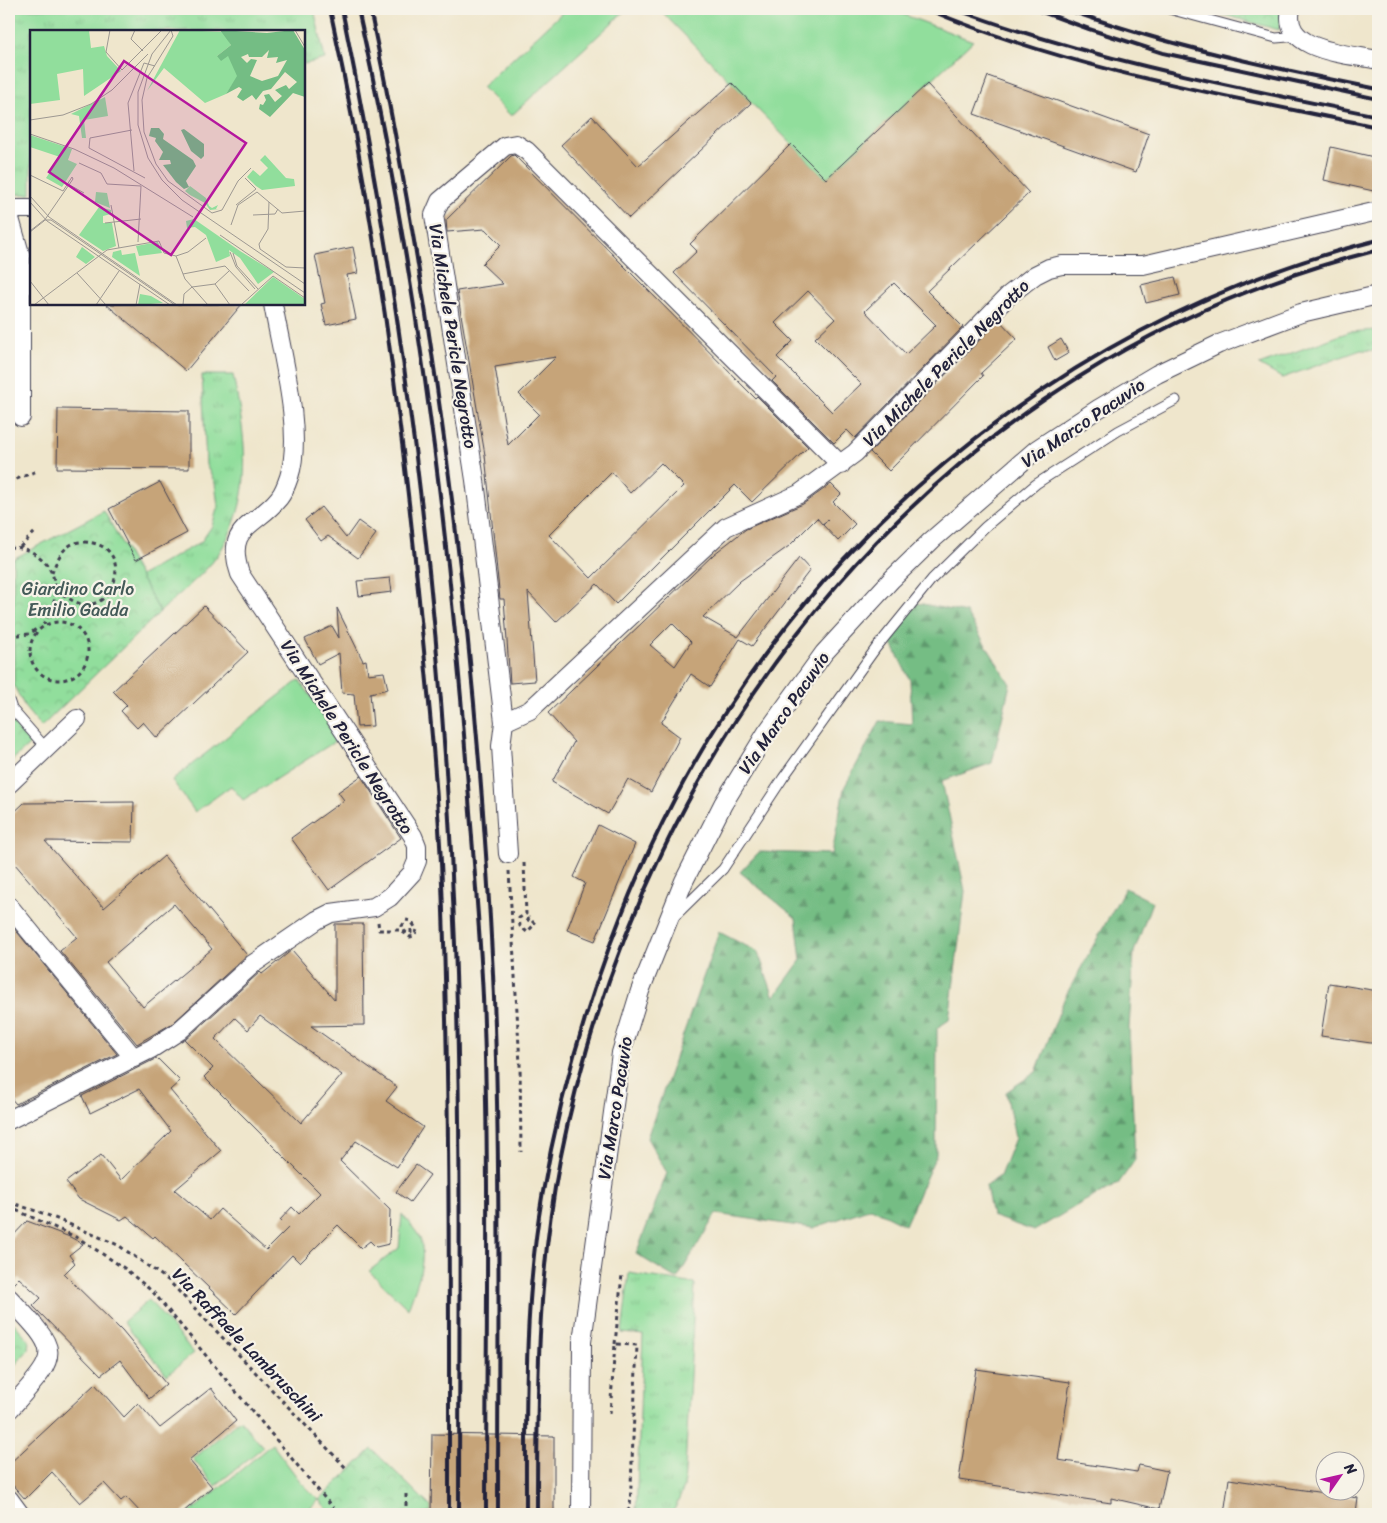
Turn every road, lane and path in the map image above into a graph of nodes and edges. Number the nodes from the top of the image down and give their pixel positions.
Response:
1 (1169, 9) edge
2 (1291, 9) edge
3 (1295, 33) junction
4 (1378, 60) edge
5 (9, 209) edge
6 (30, 209) edge
7 (1378, 211) edge
8 (9, 215) edge
9 (18, 236) edge
10 (1378, 295) edge
11 (273, 305) edge
12 (1176, 400) dead end
13 (21, 418) dead end
14 (840, 465) junction
15 (37, 471) dead end
16 (9, 482) edge
17 (35, 532) dead end
18 (9, 547) edge
19 (20, 547) junction
20 (52, 573) junction
21 (56, 587) junction
22 (41, 626) junction
23 (9, 636) edge
24 (9, 700) edge
25 (77, 719) dead end
26 (504, 722) junction
27 (46, 748) junction
28 (9, 784) edge
29 (508, 854) junction
30 (9, 906) edge
31 (527, 922) dead end
32 (666, 925) junction
33 (400, 930) dead end
34 (410, 930) dead end
35 (134, 1058) junction
36 (9, 1120) edge
37 (521, 1152) dead end
38 (9, 1202) edge
39 (9, 1207) edge
40 (622, 1274) dead end
41 (9, 1298) edge
42 (615, 1344) junction
43 (9, 1410) edge
44 (610, 1414) dead end
45 (348, 1469) dead end
46 (406, 1490) dead end
47 (9, 1500) edge
48 (20, 1514) edge
49 (338, 1514) edge
50 (406, 1514) edge
51 (581, 1514) edge
52 (625, 1514) edge

1 - 3 lane
2 - 3 street
3 - 4 street
5 - 6 street
7 - 14 street, Via Michele Pericle Negrotto
8 - 9 street
9 - 13 street
10 - 32 street, Via Marco Pacuvio
11 - 35 street, Via Michele Pericle Negrotto
12 - 32 lane
14 - 26 street, Via Michele Pericle Negrotto
14 - 26 street, Via Michele Pericle Negrotto
15 - 16 path
17 - 19 path
18 - 19 path
19 - 20 path
20 - 21 path
20 - 21 path
21 - 22 path
22 - 22 path
22 - 23 path
24 - 27 lane
25 - 27 street
26 - 29 street, Via Michele Pericle Negrotto
27 - 28 street
29 - 31 path
29 - 37 path
30 - 35 street
32 - 51 street, Via Marco Pacuvio
33 - 34 path
35 - 36 street, Via Michele Pericle Negrotto
38 - 45 path, Via Raffaele Lambruschini
39 - 49 path
40 - 42 path
41 - 43 street
42 - 44 path
42 - 52 path
46 - 50 path
47 - 48 street

